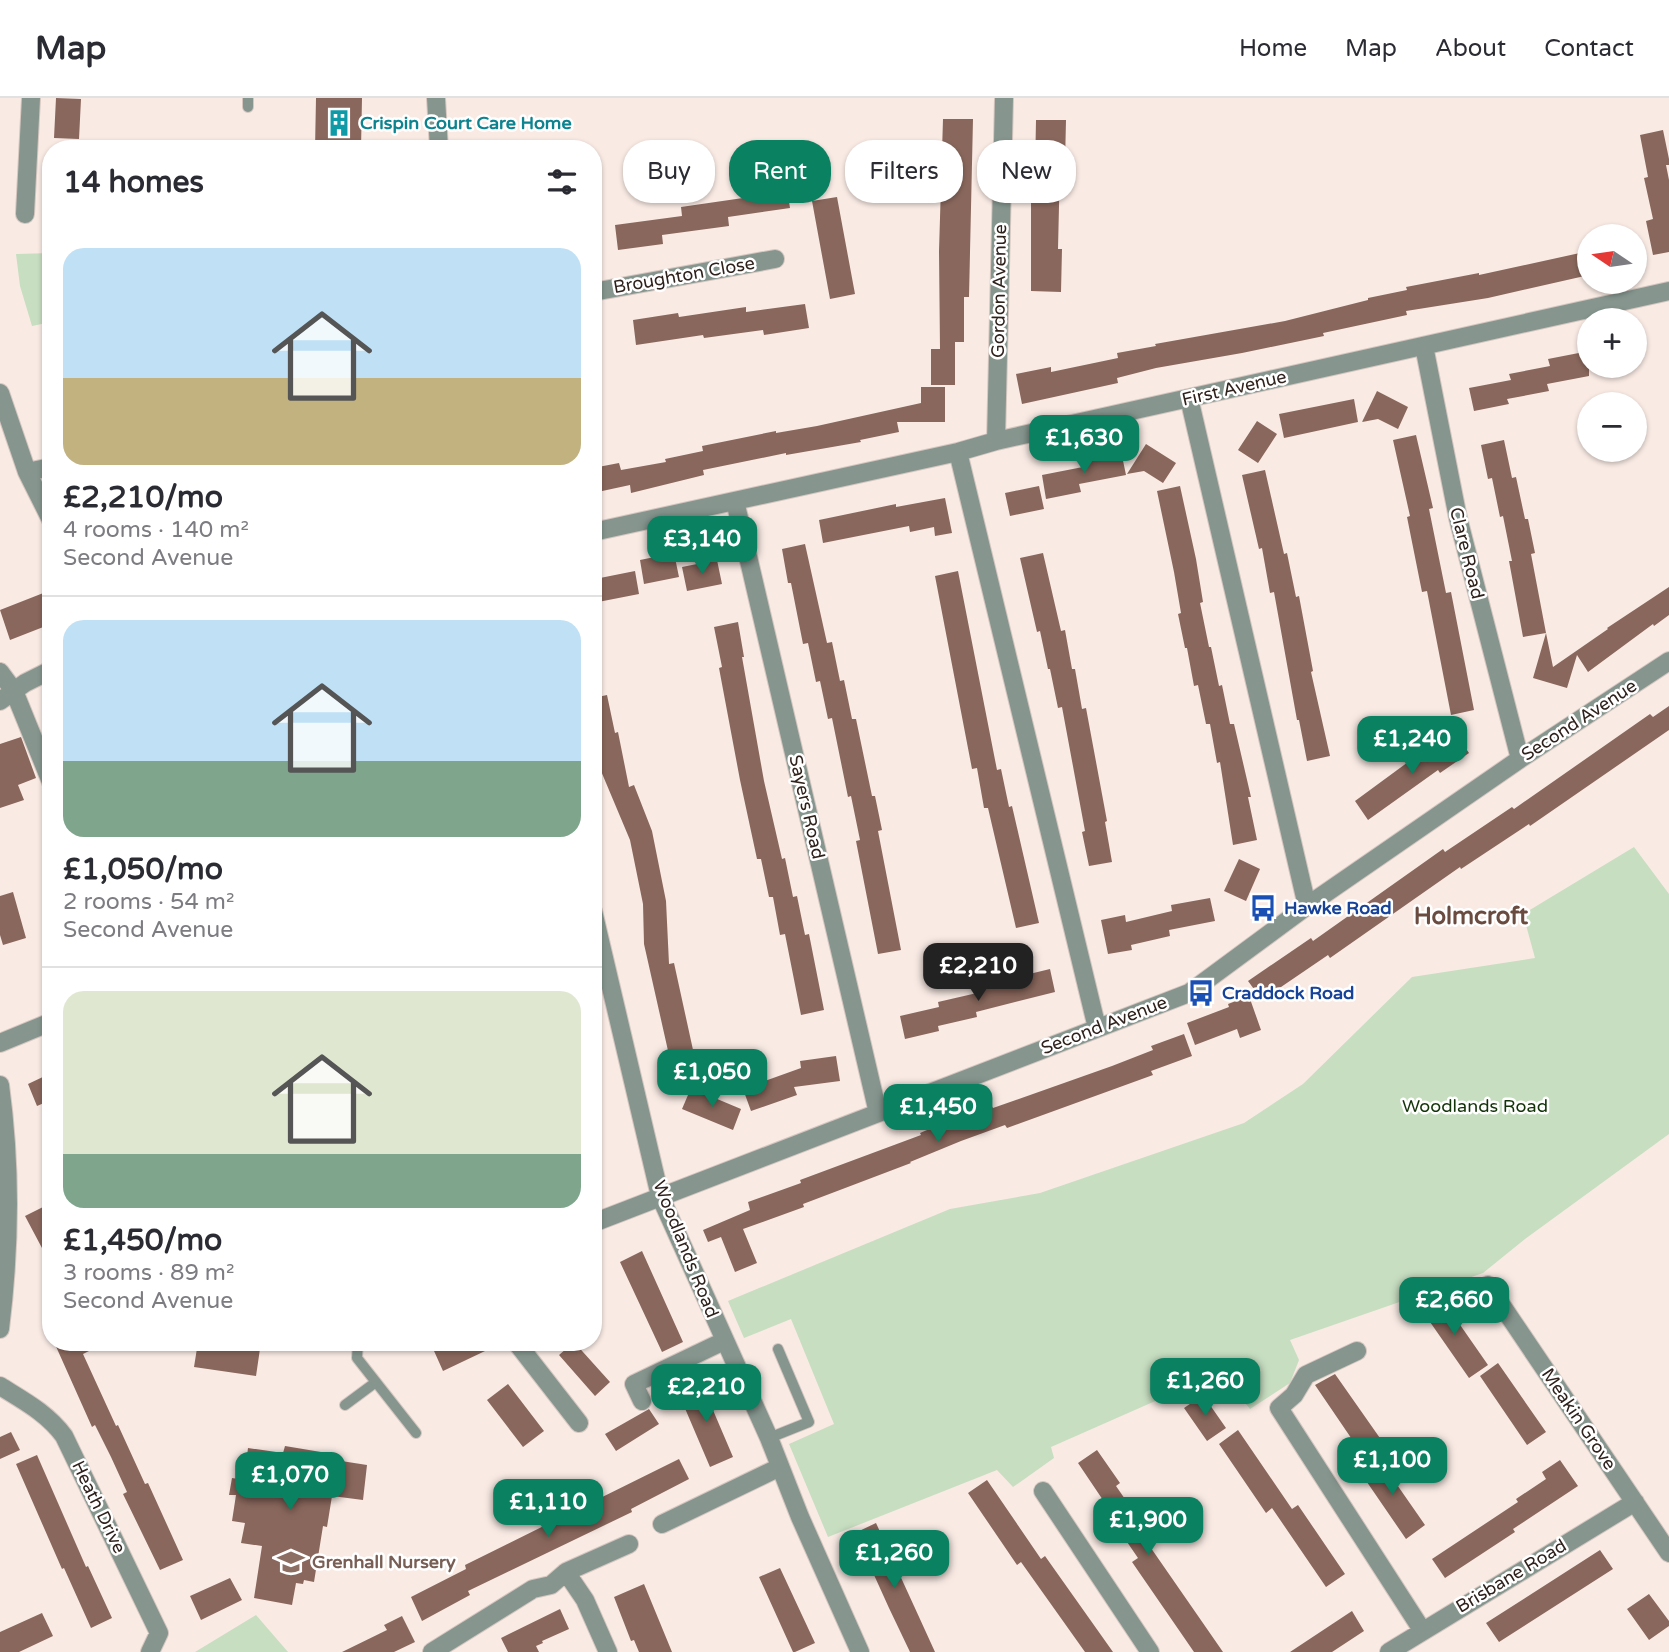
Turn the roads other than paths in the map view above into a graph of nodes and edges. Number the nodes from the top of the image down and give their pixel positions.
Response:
1 (31, 98) edge
2 (436, 98) edge
3 (1004, 98) edge
4 (438, 140) edge
5 (24, 214) dead end
6 (775, 259) dead end
7 (602, 290) edge
8 (1669, 291) edge
9 (1424, 346) junction
10 (0, 393) edge
11 (1189, 398) junction
12 (996, 441) junction
13 (958, 452) junction
14 (42, 469) edge
15 (27, 472) junction
16 (735, 501) junction
17 (42, 502) edge
18 (602, 529) edge
19 (1669, 662) edge
20 (0, 672) edge
21 (42, 674) edge
22 (7, 696) edge
23 (1520, 759) junction
24 (42, 764) edge
25 (1307, 906) junction
26 (602, 949) edge
27 (42, 1026) edge
28 (1097, 1028) junction
29 (0, 1043) edge
30 (0, 1092) edge
31 (878, 1113) junction
32 (660, 1196) junction
33 (602, 1219) edge
34 (1488, 1285) dead end
35 (0, 1329) edge
36 (724, 1341) junction
37 (778, 1349) dead end
38 (357, 1351) edge
39 (523, 1351) edge
40 (1357, 1351) dead end
41 (376, 1382) junction
42 (0, 1386) edge
43 (642, 1401) dead end
44 (345, 1405) dead end
45 (579, 1423) dead end
46 (416, 1433) dead end
47 (769, 1438) junction
48 (780, 1467) junction
49 (1043, 1490) dead end
50 (1635, 1502) junction
51 (662, 1524) dead end
52 (629, 1544) dead end
53 (1669, 1553) edge
54 (566, 1572) junction
55 (1422, 1630) junction
56 (150, 1652) edge
57 (432, 1652) edge
58 (608, 1652) edge
59 (860, 1652) edge
60 (1150, 1652) edge
61 (1389, 1652) edge

1 - 5 street
2 - 4 street
3 - 12 street, Gordon Avenue
6 - 7 street, Broughton Close
8 - 9 street, First Avenue
9 - 11 street, First Avenue
9 - 23 street, Clare Road
10 - 15 street
11 - 12 street, First Avenue
11 - 25 street
12 - 13 street, First Avenue
13 - 16 street, First Avenue
13 - 28 street
14 - 15 street
15 - 17 street
16 - 18 street, First Avenue
16 - 31 street, Sayers Road
19 - 23 street, Second Avenue
20 - 22 street
21 - 22 street
22 - 24 street
23 - 25 street, Second Avenue
25 - 28 street, Second Avenue
26 - 32 street, Woodlands Road
27 - 29 street
28 - 31 street, Second Avenue
30 - 35 street
31 - 32 street, Second Avenue
32 - 33 street, Second Avenue
32 - 36 street, Woodlands Road
34 - 50 street, Meakin Grove
36 - 43 street
36 - 47 street, Woodlands Road
37 - 47 lane
38 - 41 lane
39 - 45 street
40 - 55 street
41 - 44 lane
41 - 46 lane
42 - 56 street, Heath Drive
47 - 48 street, Woodlands Road
48 - 51 street
48 - 59 street, Woodlands Road
49 - 60 street
50 - 53 street, Meakin Grove
50 - 55 street, Brisbane Road
52 - 54 street
54 - 57 street
54 - 58 street
55 - 61 street, Brisbane Road

